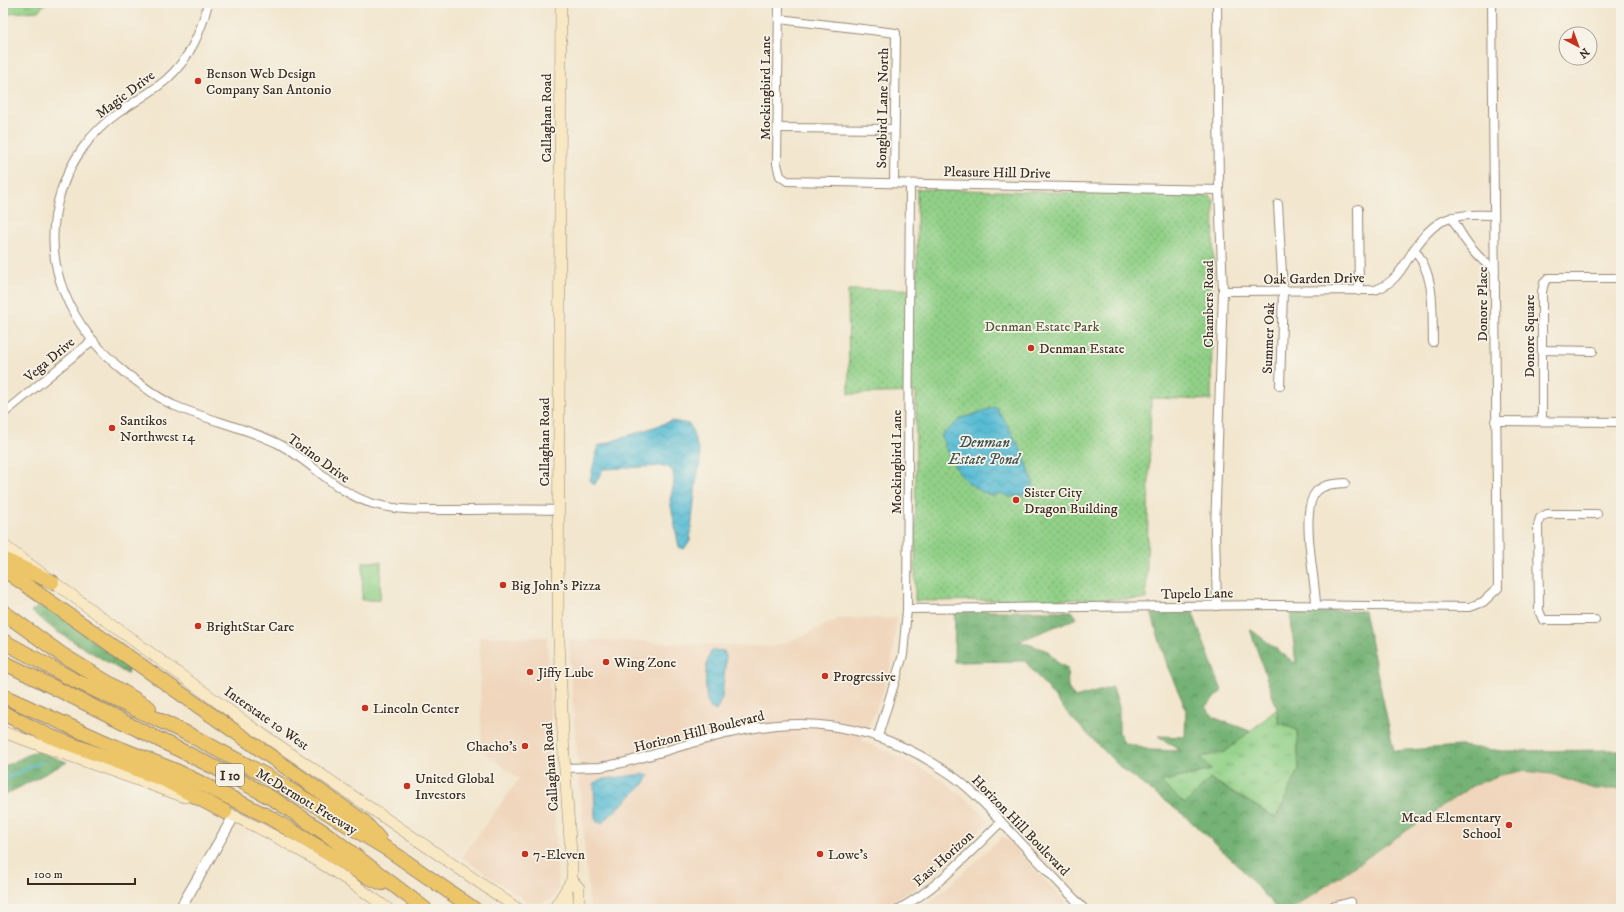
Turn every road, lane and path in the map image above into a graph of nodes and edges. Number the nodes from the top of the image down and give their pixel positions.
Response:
1 (208, 3) edge
2 (561, 3) edge
3 (779, 3) edge
4 (1217, 3) edge
5 (1492, 3) edge
6 (779, 19) junction
7 (778, 128) junction
8 (894, 129) junction
9 (779, 173) joint
10 (894, 183) junction
11 (910, 184) junction
12 (1218, 190) junction
13 (1278, 204) dead end
14 (1358, 209) dead end
15 (1493, 215) junction
16 (1452, 217) junction
17 (1414, 249) junction
18 (1495, 271) junction
19 (1621, 278) edge
20 (1283, 291) junction
21 (1359, 291) junction
22 (1223, 292) junction
23 (92, 340) junction
24 (1433, 342) dead end
25 (1542, 350) junction
26 (1593, 350) dead end
27 (1280, 386) dead end
28 (3, 414) edge
29 (1495, 421) junction
30 (1542, 421) junction
31 (1621, 422) edge
32 (1345, 483) dead end
33 (559, 510) junction
34 (1597, 514) dead end
35 (3, 545) edge
36 (3, 558) edge
37 (3, 569) edge
38 (52, 582) junction
39 (1485, 600) joint
40 (1217, 606) junction
41 (1316, 606) junction
42 (907, 609) junction
43 (3, 612) edge
44 (1596, 620) dead end
45 (3, 641) edge
46 (3, 662) edge
47 (3, 668) edge
48 (43, 683) junction
49 (4, 697) edge
50 (3, 713) edge
51 (3, 732) edge
52 (186, 733) junction
53 (878, 736) junction
54 (565, 768) junction
55 (230, 814) junction
56 (1001, 822) junction
57 (388, 850) junction
58 (570, 885) junction
59 (402, 892) junction
60 (1351, 902) dead end
61 (1332, 908) edge
62 (180, 909) edge
63 (388, 909) edge
64 (425, 909) edge
65 (474, 909) edge
66 (518, 909) edge
67 (554, 909) edge
68 (568, 909) edge
69 (580, 909) edge
70 (899, 909) edge
71 (1084, 909) edge
72 (1324, 909) edge

1 - 23 street, Magic Drive
2 - 33 main road, Callaghan Road
3 - 6 street, Mockingbird Lane
4 - 12 street, Chambers Road
5 - 15 street, Donore Place
6 - 7 street, Mockingbird Lane
6 - 8 street, Songbird Lane North
7 - 8 street
7 - 9 street, Mockingbird Lane
8 - 10 street, Songbird Lane North
9 - 10 street, Pleasure Hill Drive
10 - 11 street, Pleasure Hill Drive
11 - 12 street, Pleasure Hill Drive
11 - 42 street, Mockingbird Lane
12 - 22 street, Chambers Road
13 - 20 street, Summer Oak
14 - 21 street
15 - 16 street, Oak Garden Drive
15 - 18 street, Donore Place
16 - 17 street, Oak Garden Drive
16 - 18 street
17 - 21 street, Oak Garden Drive
17 - 24 street
18 - 29 street, Donore Place
19 - 25 street, Donore Square
20 - 21 street, Oak Garden Drive
20 - 22 street, Oak Garden Drive
20 - 27 street, Summer Oak
22 - 40 street, Chambers Road
23 - 28 street, Vega Drive
23 - 33 street, Torino Drive
25 - 26 street
25 - 30 street, Donore Square
29 - 30 street
29 - 39 street, Donore Place
30 - 31 street
32 - 41 street
33 - 54 main road, Callaghan Road
34 - 44 street
35 - 38 main road, Interstate 10 West
36 - 38 highway
37 - 57 highway
38 - 66 main road, Interstate 10 West
39 - 41 street, Tupelo Lane
40 - 41 street, Tupelo Lane
40 - 42 street, Tupelo Lane
42 - 53 street, Mockingbird Lane
43 - 52 highway
45 - 52 highway, McDermott Freeway / I 10
46 - 48 highway, McDermott Freeway / I 10
47 - 48 highway
48 - 59 highway, McDermott Freeway / I 10
49 - 59 highway
50 - 55 highway
51 - 55 main road
52 - 57 highway, McDermott Freeway / I 10
53 - 54 street, Horizon Hill Boulevard
53 - 56 street, Horizon Hill Boulevard
54 - 58 main road, Callaghan Road
55 - 62 street
55 - 63 main road
56 - 70 street, East Horizon
56 - 71 street, Horizon Hill Boulevard
57 - 65 highway, McDermott Freeway / I 10
58 - 67 main road
58 - 68 main road, Callaghan Road
58 - 69 main road, Callaghan Road
59 - 64 highway, McDermott Freeway / I 10
60 - 61 street
61 - 72 street

